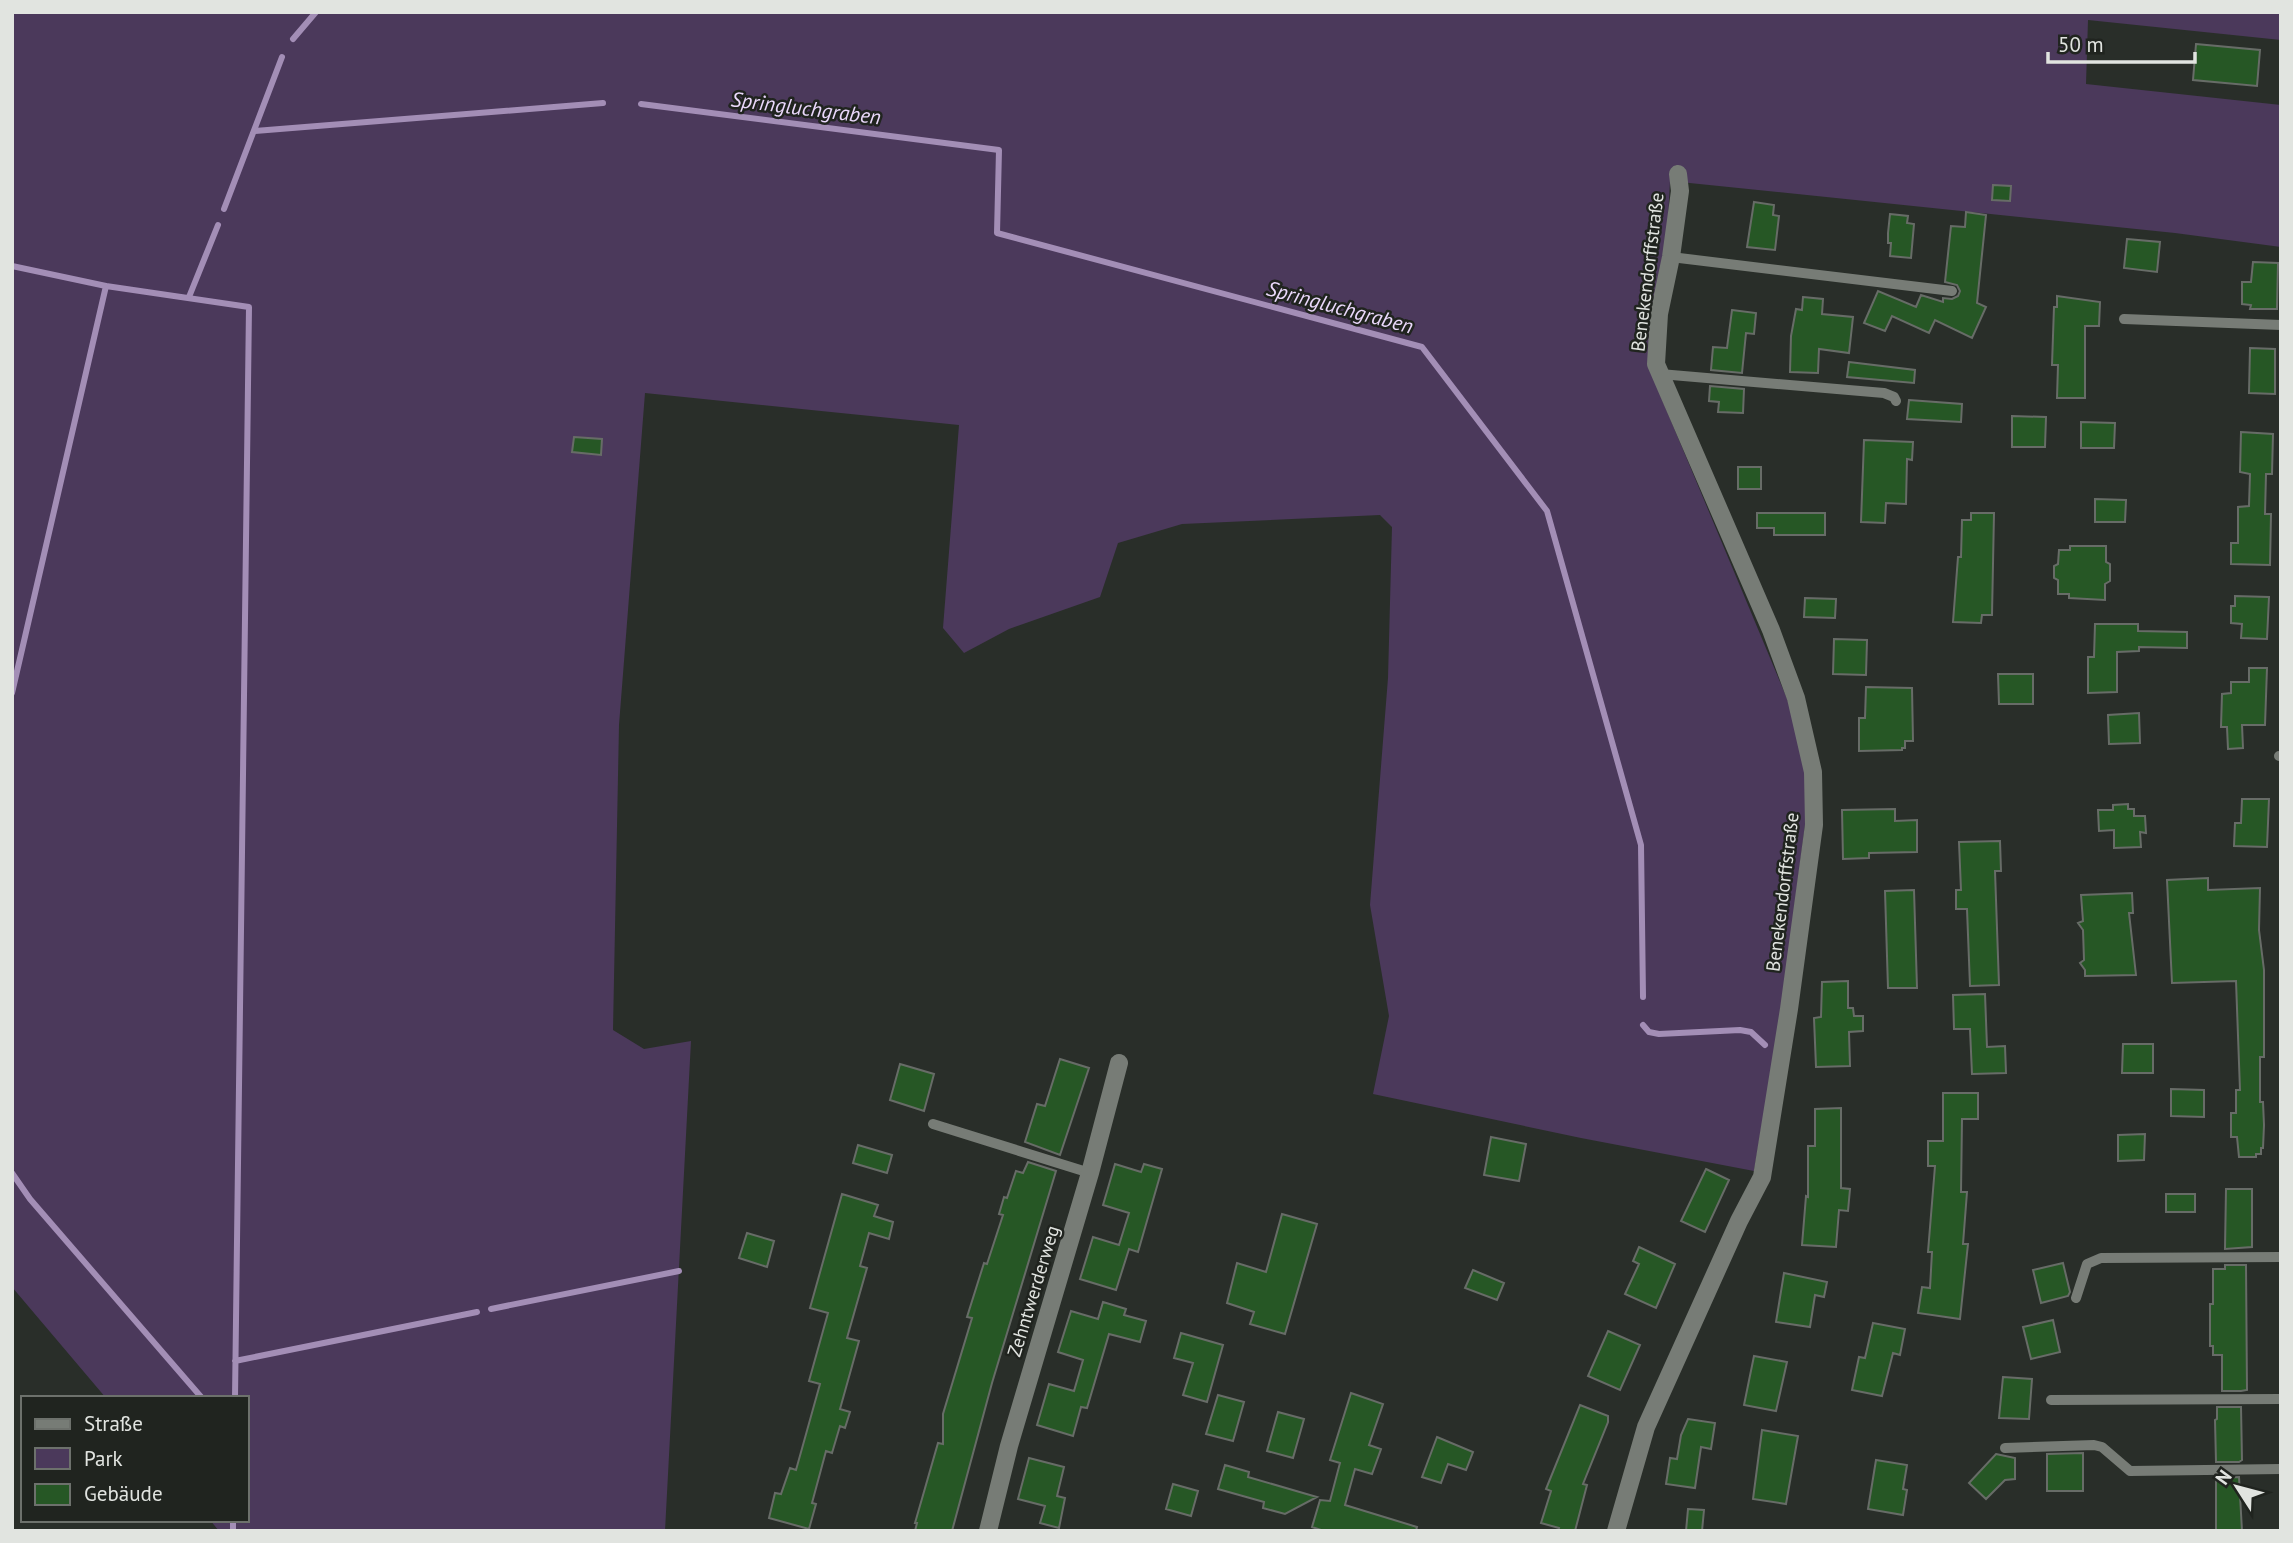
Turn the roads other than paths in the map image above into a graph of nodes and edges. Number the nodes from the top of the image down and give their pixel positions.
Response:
1 (1678, 174) dead end
2 (1671, 257) junction
3 (1952, 291) dead end
4 (2124, 319) dead end
5 (2281, 325) edge
6 (1660, 374) junction
7 (1896, 401) dead end
8 (1119, 1063) dead end
9 (933, 1124) dead end
10 (1090, 1173) junction
11 (2281, 1257) edge
12 (2076, 1298) dead end
13 (2281, 1399) edge
14 (2051, 1400) dead end
15 (2005, 1448) dead end
16 (2281, 1469) edge
17 (988, 1531) edge
18 (1616, 1531) edge

1 - 2 street, Benekendorffstraße
2 - 3 lane
2 - 6 street, Benekendorffstraße
4 - 5 lane
6 - 7 lane
6 - 18 street, Benekendorffstraße
8 - 10 street, Zehntwerderweg
9 - 10 lane
10 - 17 street, Zehntwerderweg
11 - 12 lane
13 - 14 lane
15 - 16 lane

